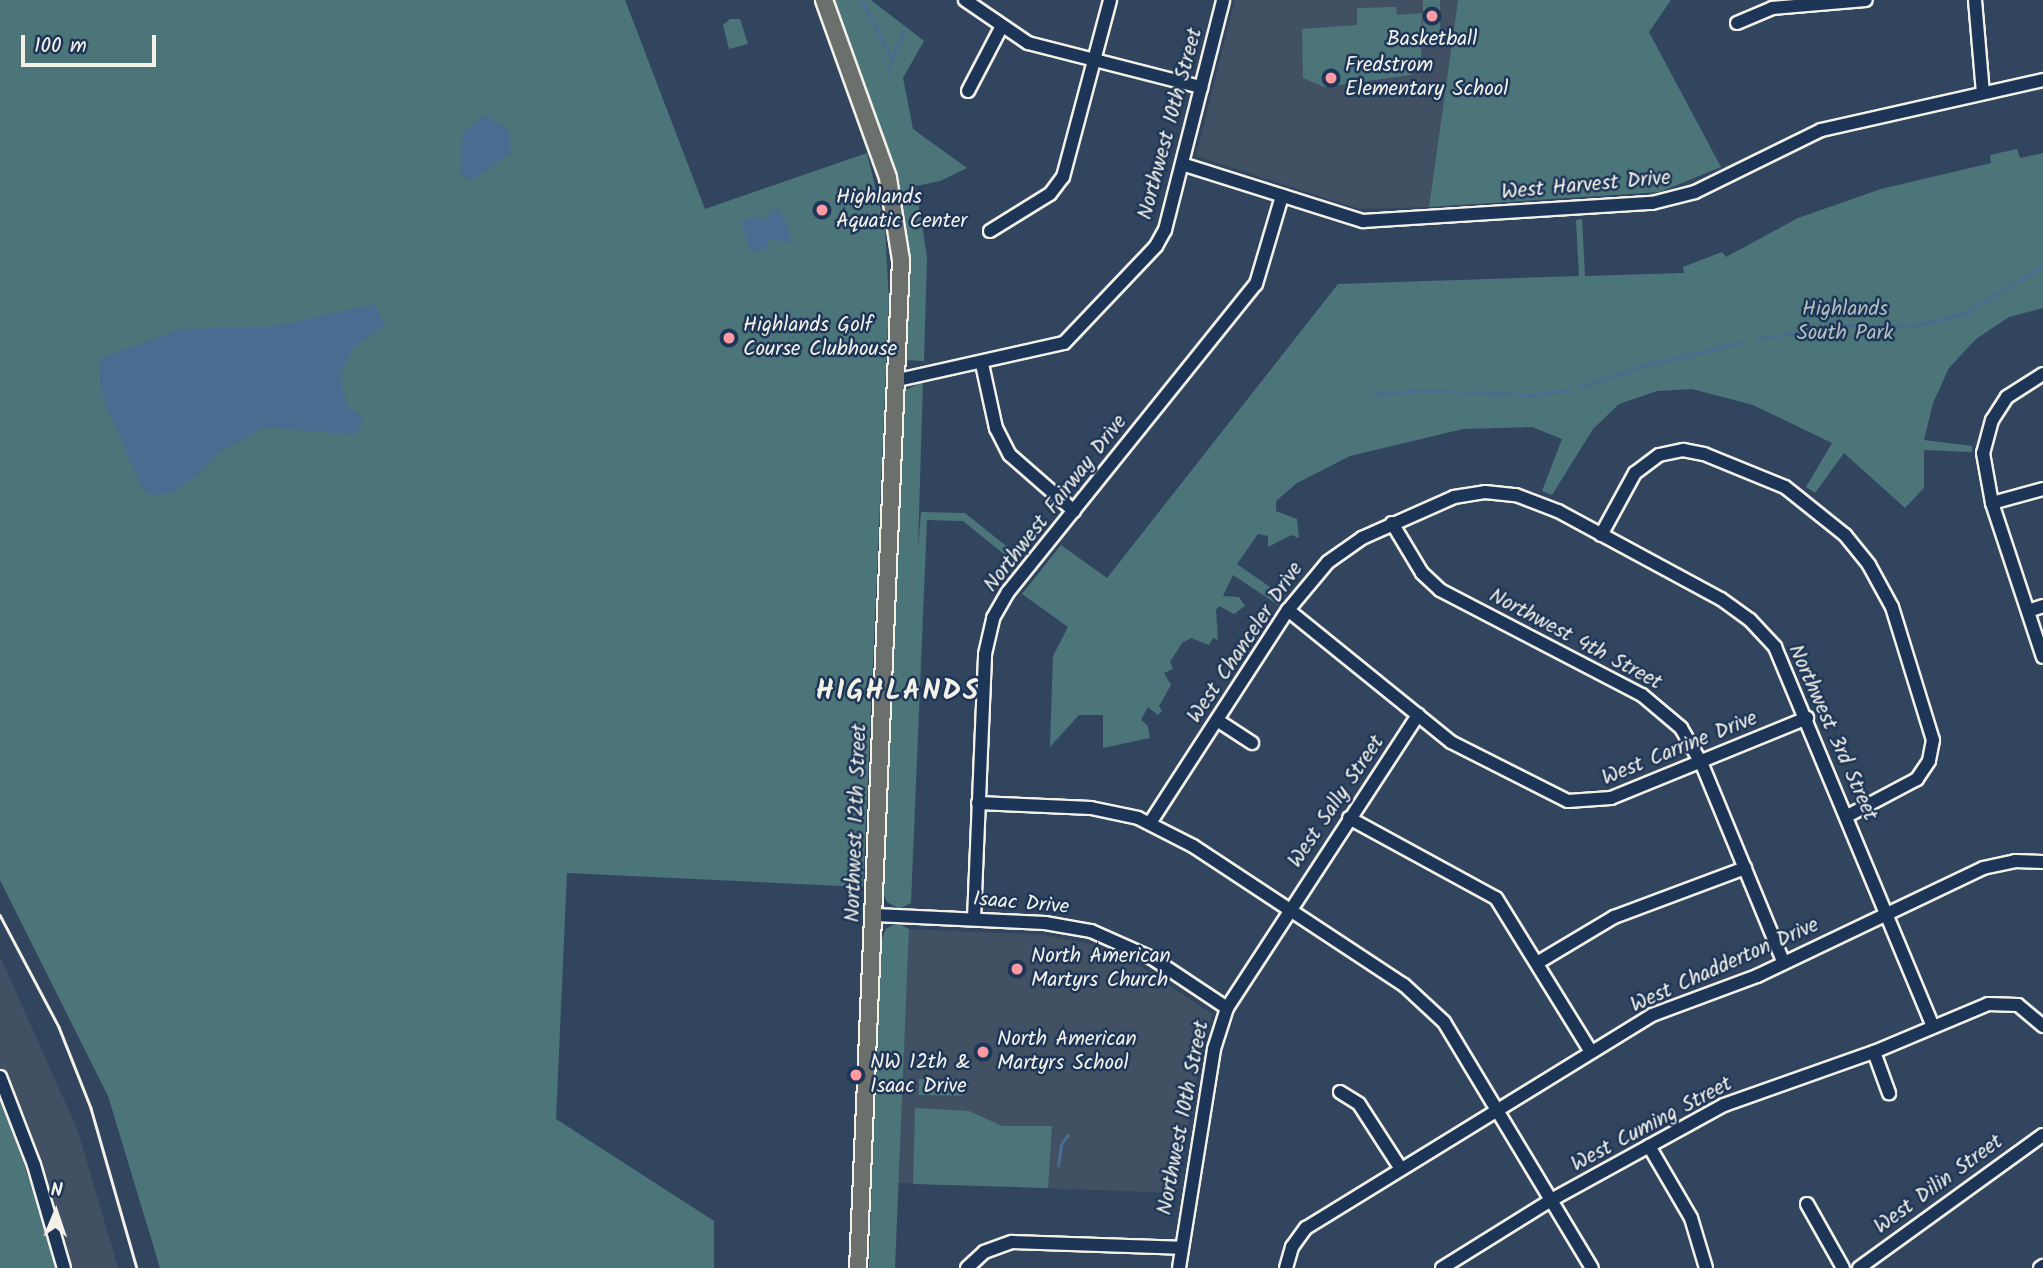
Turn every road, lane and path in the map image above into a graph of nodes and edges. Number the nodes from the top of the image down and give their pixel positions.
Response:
1 (824, 0) edge
2 (965, 0) edge
3 (1110, 0) edge
4 (1223, 0) edge
5 (1866, 0) edge
6 (1975, 0) edge
7 (1737, 23) dead end
8 (1001, 28) junction
9 (1095, 59) junction
10 (2043, 80) edge
11 (1201, 87) junction
12 (968, 92) dead end
13 (1983, 93) junction
14 (1182, 164) junction
15 (1282, 197) junction
16 (990, 231) dead end
17 (982, 364) junction
18 (2043, 373) edge
19 (898, 380) junction
20 (2043, 489) edge
21 (1992, 503) junction
22 (1074, 512) junction
23 (1392, 523) junction
24 (1601, 535) junction
25 (2043, 606) edge
26 (1288, 610) junction
27 (2028, 611) junction
28 (2043, 657) edge
29 (1418, 715) junction
30 (1807, 718) junction
31 (1217, 720) junction
32 (1252, 743) dead end
33 (1701, 762) junction
34 (978, 803) junction
35 (1847, 816) junction
36 (1349, 818) junction
37 (1150, 823) junction
38 (2043, 862) edge
39 (1745, 868) junction
40 (1288, 909) junction
41 (1887, 914) junction
42 (874, 915) junction
43 (974, 919) junction
44 (1537, 963) junction
45 (1784, 963) junction
46 (1227, 1008) junction
47 (1933, 1026) junction
48 (2043, 1026) edge
49 (1591, 1052) junction
50 (1874, 1052) junction
51 (0, 1077) edge
52 (1340, 1092) dead end
53 (1889, 1093) dead end
54 (1498, 1110) junction
55 (2043, 1135) edge
56 (1649, 1146) junction
57 (1401, 1169) junction
58 (1553, 1199) junction
59 (1807, 1203) dead end
60 (1180, 1248) junction
61 (970, 1264) edge
62 (64, 1268) edge
63 (860, 1268) edge
64 (1179, 1268) edge
65 (1286, 1268) edge
66 (1442, 1268) edge
67 (1592, 1268) edge
68 (1706, 1268) edge
69 (1843, 1268) edge
70 (1859, 1268) edge

1 - 19 main road, Northwest 12th Street
2 - 8 street
3 - 9 street
4 - 11 street, Northwest 10th Street
5 - 7 street
6 - 13 street
8 - 9 street
8 - 12 street
9 - 11 street
9 - 16 street
10 - 13 street
11 - 14 street, Northwest 10th Street
13 - 15 street, West Harvest Drive
14 - 15 street, West Harvest Drive
14 - 17 street, Northwest 10th Street
15 - 22 street, Northwest Fairway Drive
17 - 19 street, Northwest 10th Street
17 - 22 street
18 - 21 street
19 - 42 main road, Northwest 12th Street
20 - 21 street
21 - 27 street
22 - 34 street, Northwest Fairway Drive
23 - 24 street, West Chanceler Drive
23 - 26 street, West Chanceler Drive
23 - 33 street, Northwest 4th Street
24 - 30 street, Northwest 3rd Street
24 - 35 street
25 - 27 street
26 - 29 street, West Carrine Drive
26 - 31 street, West Chanceler Drive
27 - 28 street
29 - 33 street, West Carrine Drive
29 - 36 street, West Sally Street
30 - 33 street, West Carrine Drive
30 - 35 street, Northwest 3rd Street
31 - 32 street
31 - 37 street, West Chanceler Drive
33 - 39 street, Northwest 4th Street
34 - 37 street
34 - 43 street, Northwest Fairway Drive
35 - 41 street, Northwest 3rd Street
36 - 40 street, West Sally Street
36 - 44 street
37 - 40 street
38 - 41 street, West Chadderton Drive
39 - 44 street
39 - 45 street, Northwest 4th Street
40 - 46 street, Northwest 10th Street
40 - 54 street
41 - 45 street, West Chadderton Drive
41 - 47 street, Northwest 3rd Street
42 - 43 street, Isaac Drive
42 - 63 main road, Northwest 12th Street
43 - 46 street, Isaac Drive
44 - 49 street
45 - 49 street, West Chadderton Drive
46 - 60 street, Northwest 10th Street
47 - 48 street, West Cuming Street
47 - 50 street, West Cuming Street
49 - 54 street, West Chadderton Drive
50 - 53 street
50 - 56 street, West Cuming Street
51 - 62 street
52 - 57 street
54 - 57 street, West Chadderton Drive
54 - 58 street
55 - 70 street, West Dilin Street
56 - 58 street, West Cuming Street
56 - 68 street
57 - 65 street, West Chadderton Drive
58 - 66 street, West Cuming Street
58 - 67 street
59 - 69 street
60 - 61 street
60 - 64 street, Northwest 10th Street

